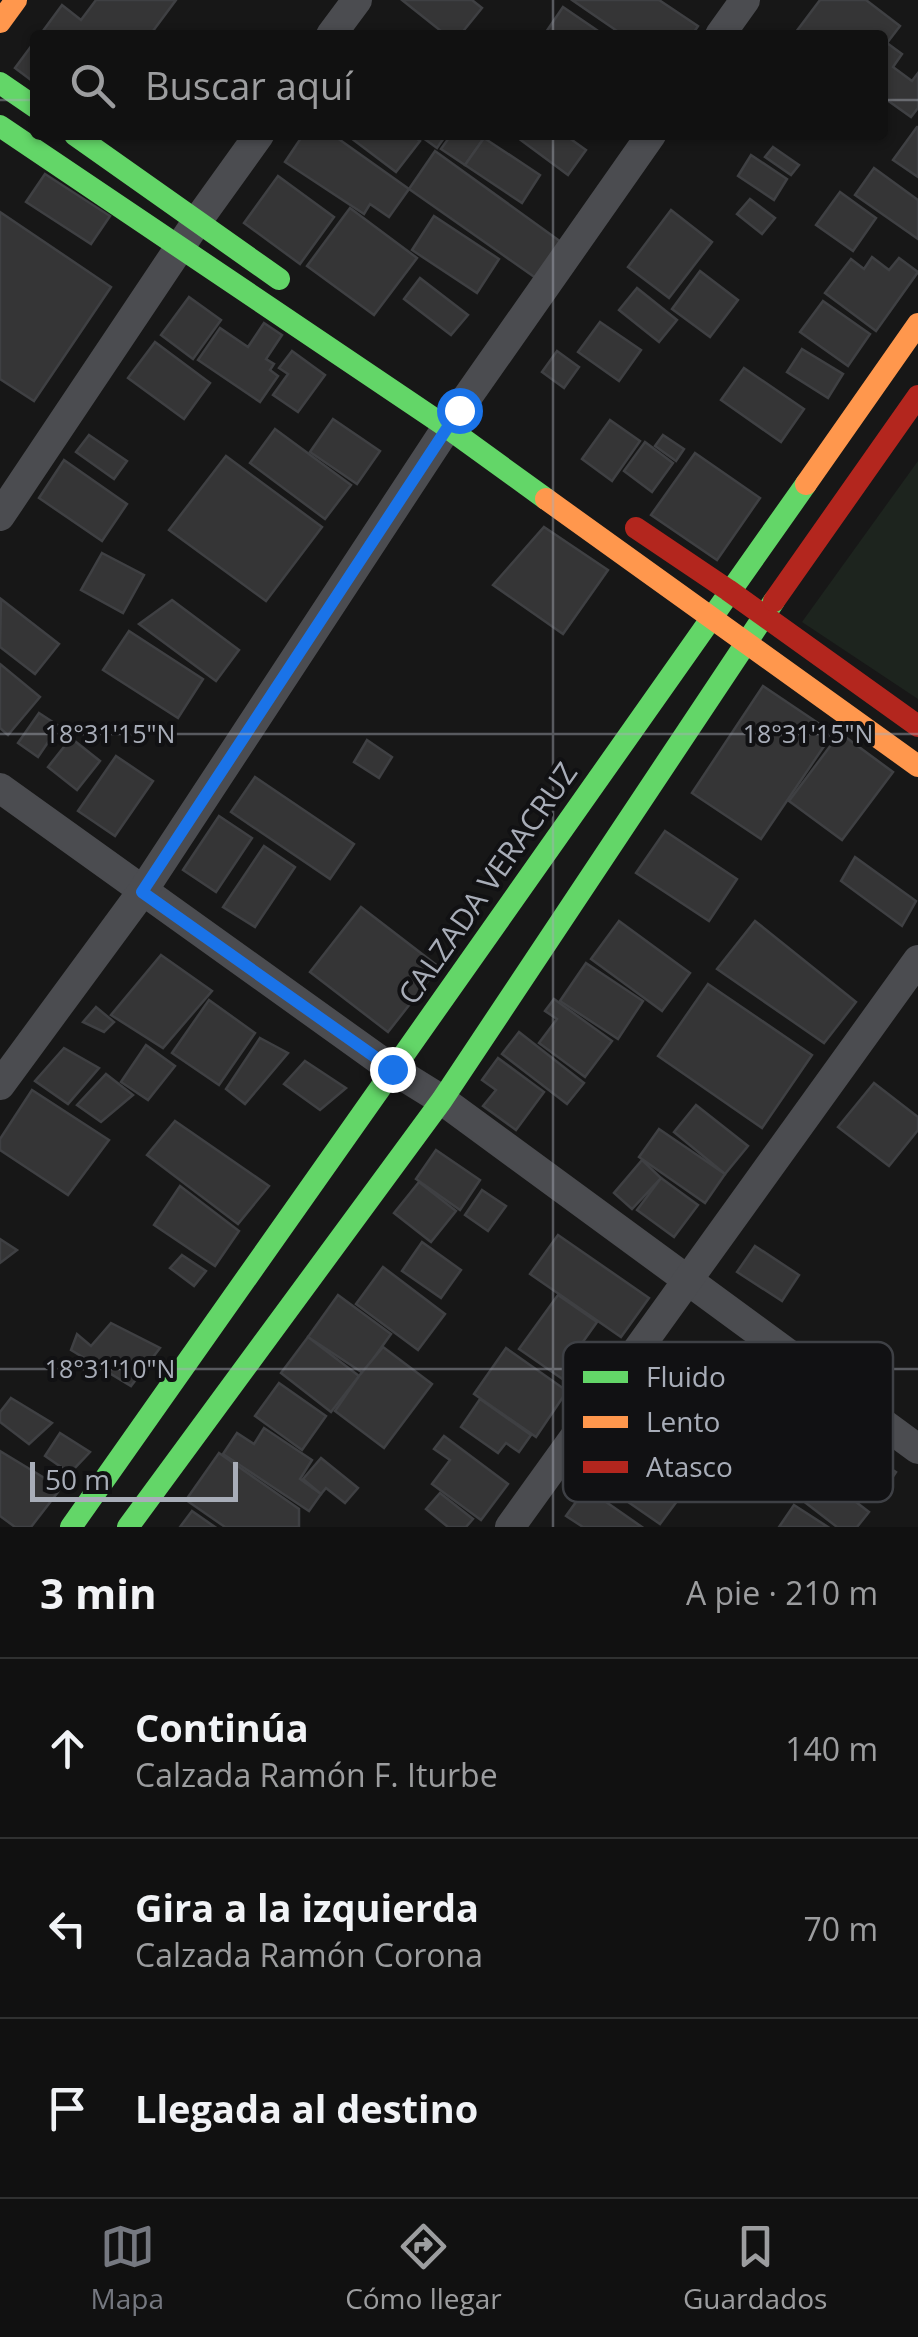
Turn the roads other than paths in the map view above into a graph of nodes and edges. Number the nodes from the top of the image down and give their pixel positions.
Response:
1 (16, 0) edge
2 (357, 0) edge
3 (745, 0) edge
4 (0, 22) edge
5 (336, 30) edge
6 (724, 30) edge
7 (0, 83) edge
8 (30, 104) edge
9 (0, 126) edge
10 (82, 140) edge
11 (256, 140) edge
12 (647, 140) edge
13 (198, 220) junction
14 (181, 246) junction
15 (290, 287) dead end
16 (918, 324) edge
17 (918, 396) edge
18 (456, 414) junction
19 (0, 516) edge
20 (617, 516) dead end
21 (728, 590) junction
22 (764, 616) junction
23 (711, 617) junction
24 (746, 642) junction
25 (918, 726) edge
26 (918, 766) edge
27 (0, 788) edge
28 (142, 892) junction
29 (918, 960) edge
30 (392, 1069) junction
31 (0, 1085) edge
32 (442, 1100) junction
33 (689, 1279) junction
34 (644, 1342) edge
35 (774, 1342) edge
36 (893, 1430) edge
37 (918, 1449) edge
38 (563, 1454) edge
39 (72, 1527) edge
40 (128, 1527) edge
41 (510, 1527) edge

1 - 4 street
2 - 5 street
3 - 6 street
7 - 8 street
9 - 14 street
10 - 13 street
11 - 13 street
12 - 18 street
13 - 14 street
13 - 15 street
14 - 18 street
14 - 19 street
16 - 21 street, CALZADA VERACRUZ
17 - 22 street
18 - 23 street
18 - 28 street
20 - 21 street
21 - 22 street
21 - 23 street, CALZADA VERACRUZ
22 - 24 street
22 - 25 street
23 - 24 street
23 - 30 street, CALZADA VERACRUZ
24 - 26 street
24 - 32 street
27 - 28 street
28 - 30 street
28 - 31 street
29 - 33 street
30 - 32 street
30 - 39 street, CALZADA VERACRUZ
32 - 33 street
32 - 40 street
33 - 34 street
33 - 35 street
36 - 37 street
38 - 41 street

